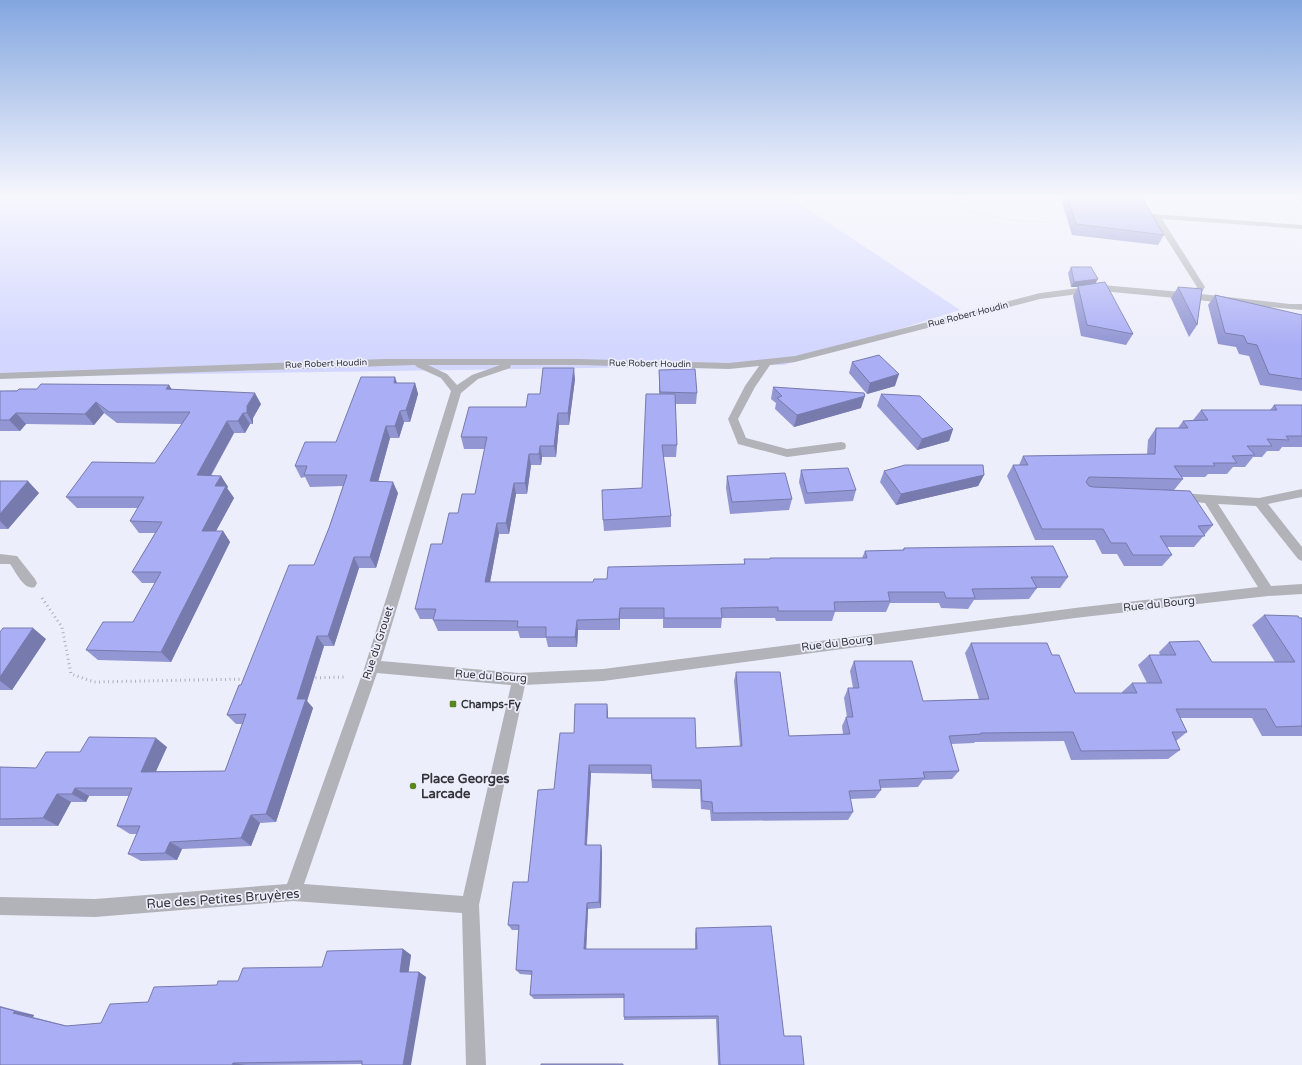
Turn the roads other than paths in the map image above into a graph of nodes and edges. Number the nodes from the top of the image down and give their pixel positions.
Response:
1 (1175, 246) edge
2 (1196, 296) junction
3 (1302, 307) edge
4 (767, 362) junction
5 (416, 363) junction
6 (515, 363) junction
7 (0, 376) edge
8 (456, 391) junction
9 (841, 446) dead end
10 (1302, 493) edge
11 (1169, 496) edge
12 (1208, 498) junction
13 (1259, 502) junction
14 (1302, 556) edge
15 (0, 559) edge
16 (32, 583) road end
17 (1302, 589) edge
18 (1268, 591) junction
19 (370, 671) junction
20 (519, 679) junction
21 (293, 892) junction
22 (470, 905) junction
23 (0, 906) edge
24 (476, 1065) edge

1 - 2 street
2 - 3 street, Rue Robert Houdin
2 - 4 street, Rue Robert Houdin
4 - 6 street, Rue Robert Houdin
4 - 9 street
5 - 6 street, Rue Robert Houdin
5 - 7 street, Rue Robert Houdin
5 - 8 street
6 - 8 street
8 - 19 street, Rue du Grouet
10 - 13 street
11 - 12 street
12 - 13 street
12 - 18 street
13 - 14 street
15 - 16 street
17 - 18 street, Rue du Bourg
18 - 20 street, Rue du Bourg
19 - 20 street, Rue du Bourg
19 - 21 street, Rue du Grouet
20 - 22 street
21 - 22 street, Rue des Petites Bruyères
21 - 23 street, Rue des Petites Bruyères
22 - 24 street

